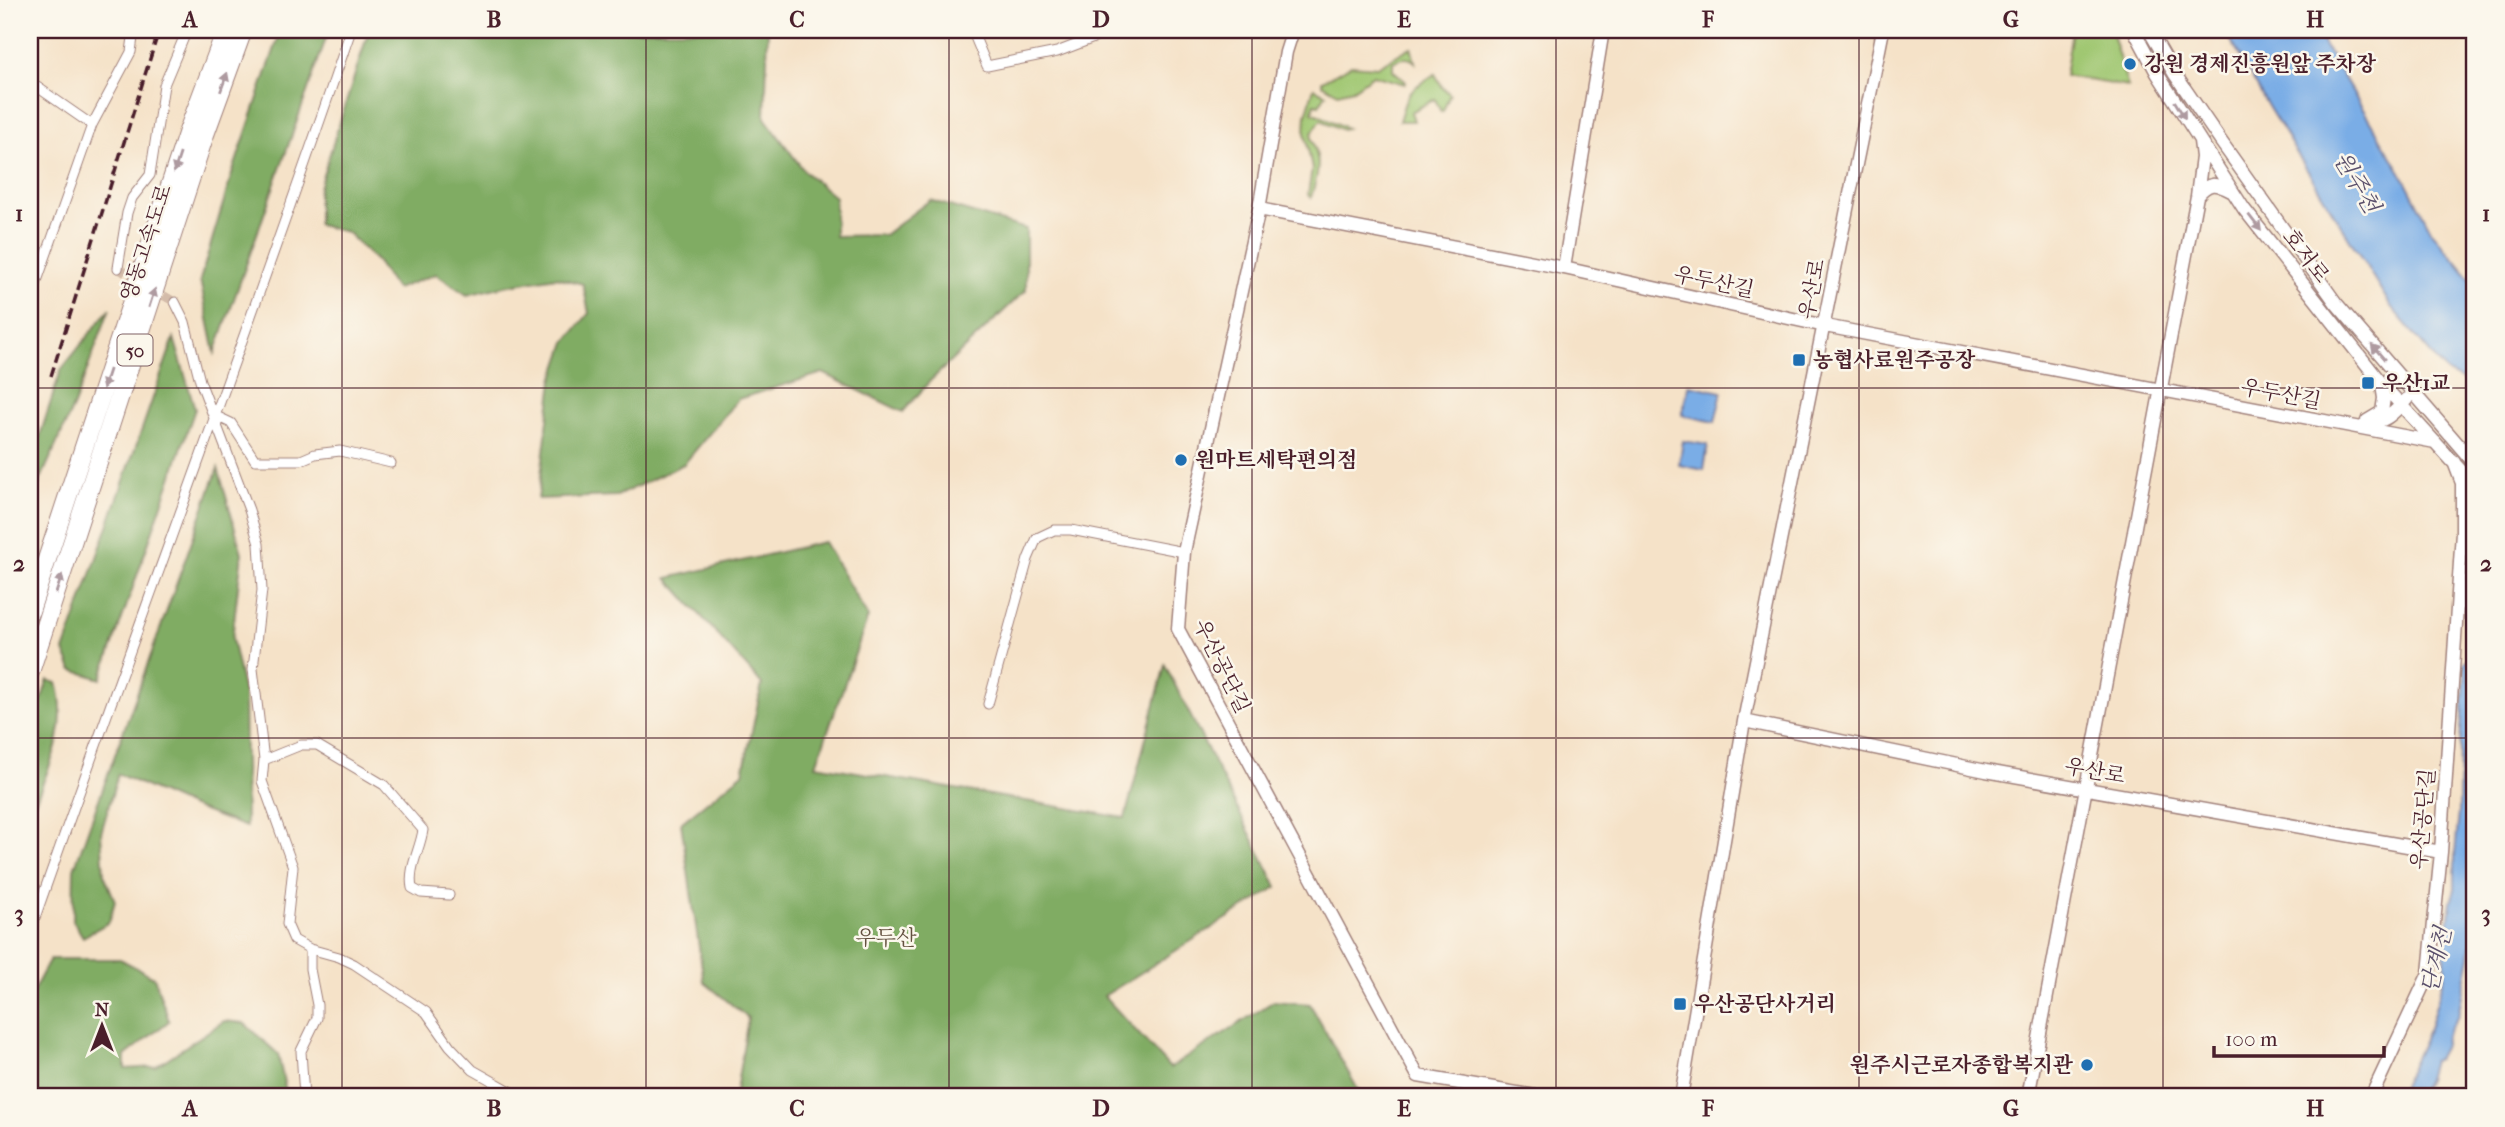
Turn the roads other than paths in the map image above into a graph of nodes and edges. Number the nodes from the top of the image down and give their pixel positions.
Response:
1 (134, 30) edge
2 (187, 30) edge
3 (226, 30) edge
4 (243, 30) edge
5 (351, 30) edge
6 (971, 30) edge
7 (1128, 30) edge
8 (1293, 30) edge
9 (1603, 30) edge
10 (1883, 30) edge
11 (2127, 30) edge
12 (2141, 32) edge
13 (30, 82) edge
14 (92, 125) junction
15 (2200, 141) junction
16 (2232, 158) junction
17 (2216, 167) junction
18 (2231, 191) junction
19 (2197, 196) junction
20 (1259, 209) junction
21 (118, 268) dead end
22 (1564, 268) junction
23 (30, 301) edge
24 (175, 302) tunnel mouth
25 (1825, 326) junction
26 (2382, 384) junction
27 (2161, 391) junction
28 (2413, 392) junction
29 (2401, 405) junction
30 (214, 415) junction
31 (2354, 426) junction
32 (2435, 442) junction
33 (2454, 462) junction
34 (2473, 462) edge
35 (391, 463) dead end
36 (2475, 486) edge
37 (2475, 505) edge
38 (2462, 532) junction
39 (1184, 552) junction
40 (30, 611) edge
41 (30, 672) edge
42 (988, 704) dead end
43 (1744, 721) junction
44 (264, 760) junction
45 (2087, 789) junction
46 (2441, 852) junction
47 (449, 895) dead end
48 (30, 932) edge
49 (310, 949) junction
50 (304, 1097) edge
51 (521, 1097) edge
52 (1541, 1097) edge
53 (1681, 1097) edge
54 (2028, 1097) edge
55 (2371, 1097) edge

1 - 14 street
2 - 21 street
3 -> 40 highway, 영동고속도로 / 50
41 -> 4 highway, 영동고속도로 / 50
5 - 30 street
6 - 7 street
8 - 20 street, 우산공단길
9 - 22 street
10 - 25 street, 우산로
11 - 12 street
12 -> 15 street, 호저로
12 - 16 street, 호저로
13 - 14 street
14 - 23 street
15 - 17 street, 호저로
15 - 19 street
16 - 17 street
28 -> 16 street, 호저로
17 - 18 street, 호저로
18 - 19 street
18 -> 26 street, 호저로
19 - 27 street
20 - 22 street, 우두산길
20 - 39 street, 우산공단길
22 - 25 street, 우두산길
24 - 30 street
25 - 27 street, 우두산길
25 - 43 street, 우산로
26 - 29 street, 호저로
26 - 31 street
27 - 31 street, 우두산길
27 - 45 street
28 - 29 street
28 - 34 street, 호저로
29 - 31 street
29 - 32 street, 호저로
30 - 35 street
30 - 44 street
30 - 48 street
31 - 32 street, 우두산길
32 - 33 street, 호저로
33 - 36 street, 호저로
33 - 38 street, 우산공단길
37 - 38 street
38 - 46 street, 우산공단길
39 - 42 street
39 - 52 street, 우산공단길
43 - 45 street, 우산로
43 - 53 street, 우산로
44 - 47 street
44 - 49 street
45 - 46 street, 우산로
45 - 54 street
46 - 55 street, 우산공단길
49 - 50 street
49 - 51 street

